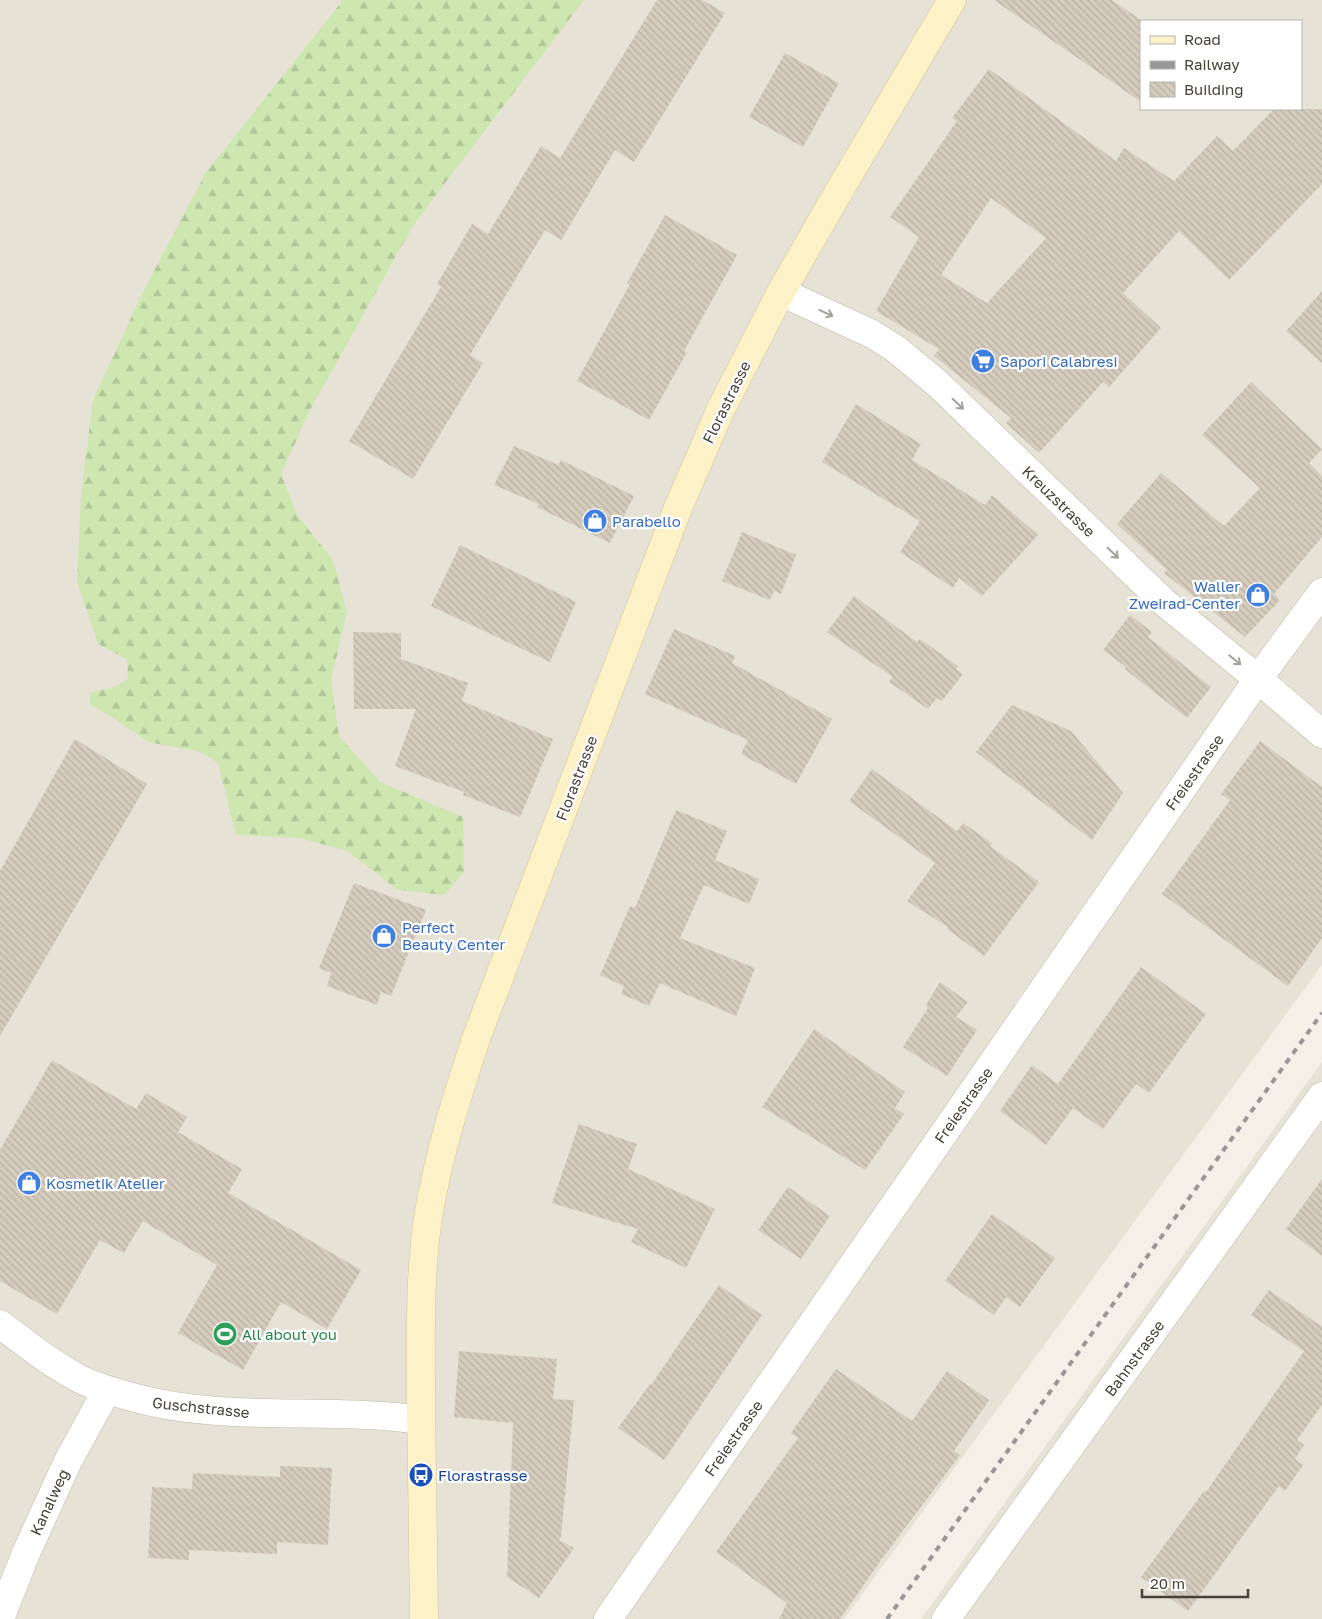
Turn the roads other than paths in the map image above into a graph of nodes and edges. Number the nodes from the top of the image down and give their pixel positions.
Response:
1 (952, 0) edge
2 (781, 292) junction
3 (1322, 592) edge
4 (1258, 679) junction
5 (1322, 734) edge
6 (1322, 1096) edge
7 (0, 1324) edge
8 (107, 1390) junction
9 (421, 1420) junction
10 (0, 1618) edge
11 (424, 1619) edge
12 (608, 1619) edge
13 (946, 1619) edge

1 - 2 main road, Florastrasse
2 -> 4 street, Kreuzstrasse
2 - 9 main road, Florastrasse
3 - 4 street, Freiestrasse
4 - 5 street, Kreuzstrasse
4 - 12 street, Freiestrasse
6 - 13 street, Bahnstrasse
7 - 8 street, Guschstrasse
8 - 9 street, Guschstrasse
8 - 10 street, Kanalweg
9 - 11 main road, Florastrasse

